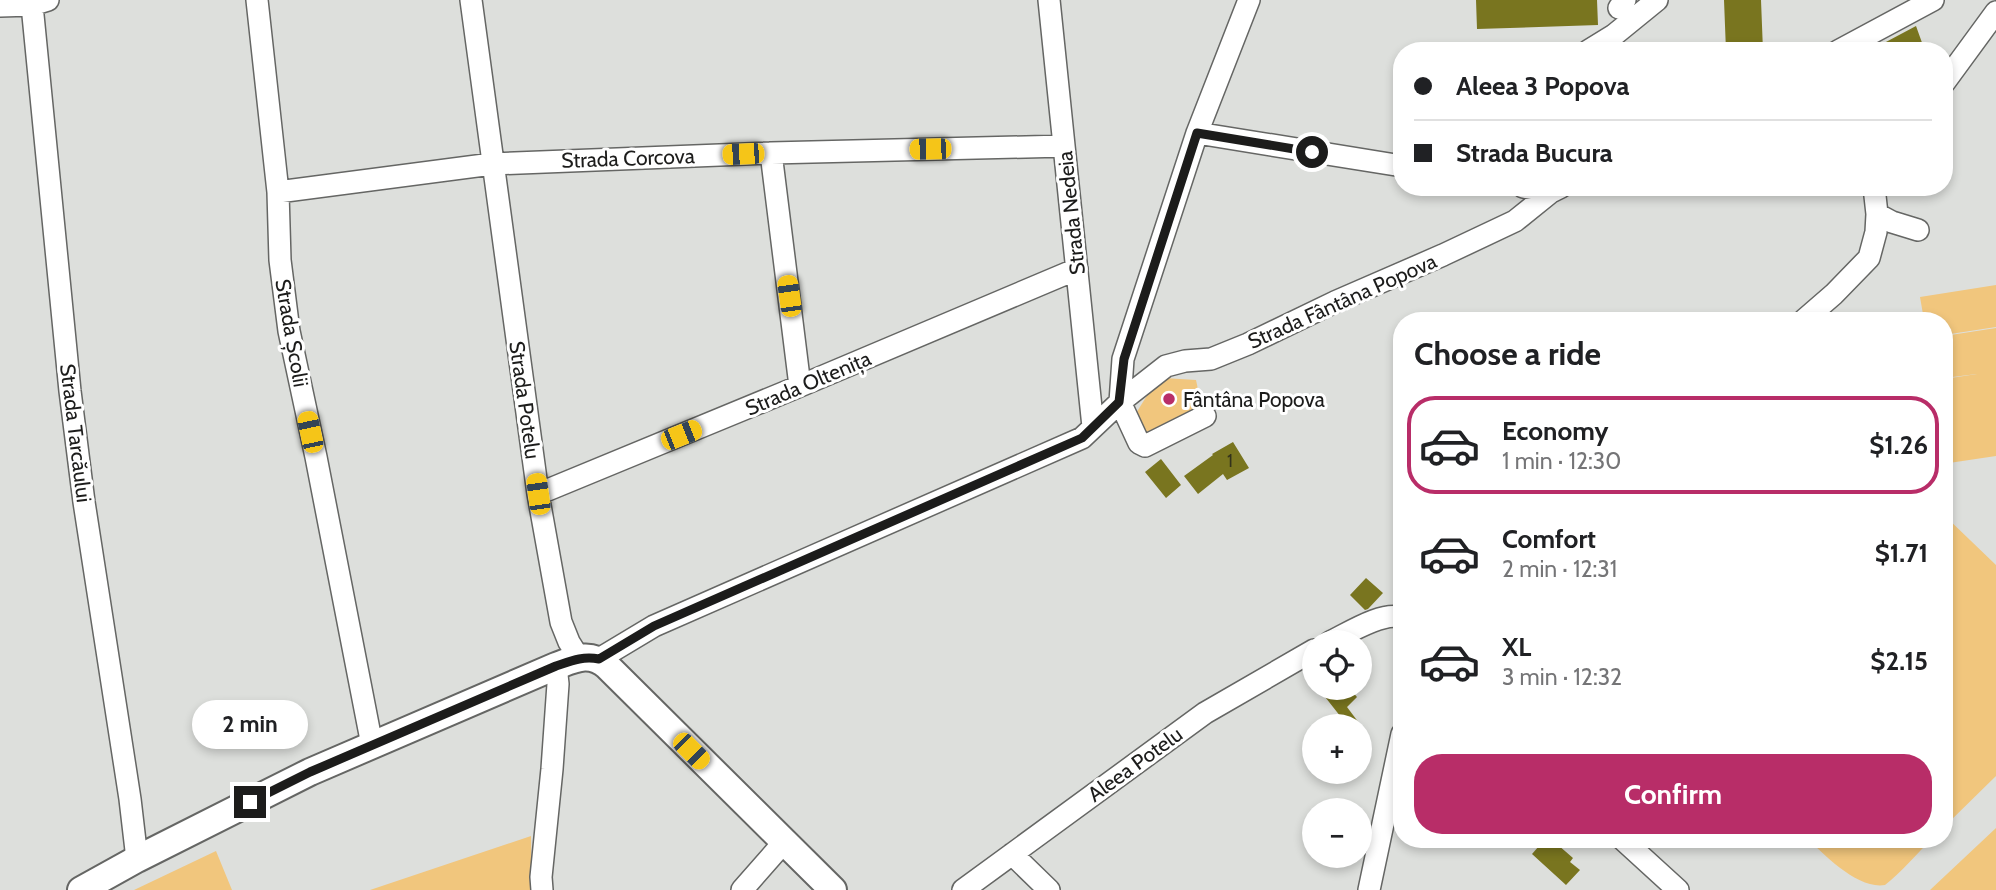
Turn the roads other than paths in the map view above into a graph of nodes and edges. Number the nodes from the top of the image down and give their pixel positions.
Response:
1 (257, 0) edge
2 (471, 0) edge
3 (1049, 0) edge
4 (1249, 0) edge
5 (1657, 0) edge
6 (1933, 0) edge
7 (40, 3) edge
8 (0, 6) edge
9 (1996, 12) edge
10 (1603, 42) edge
11 (1855, 42) edge
12 (1953, 71) edge
13 (1197, 133) junction
14 (1064, 146) junction
15 (771, 153) junction
16 (492, 163) junction
17 (1393, 165) edge
18 (278, 192) junction
19 (1548, 196) edge
20 (1875, 196) edge
21 (1877, 214) junction
22 (1919, 230) dead end
23 (1077, 269) junction
24 (1813, 312) edge
25 (800, 386) junction
26 (1119, 402) junction
27 (1205, 416) dead end
28 (1093, 427) junction
29 (538, 494) junction
30 (1393, 616) edge
31 (1355, 630) edge
32 (1302, 657) edge
33 (578, 661) junction
34 (372, 746) junction
35 (1393, 777) edge
36 (784, 842) junction
37 (1632, 848) edge
38 (1012, 854) junction
39 (137, 859) junction
40 (81, 890) edge
41 (542, 890) edge
42 (742, 890) edge
43 (833, 890) edge
44 (963, 890) edge
45 (1049, 890) edge
46 (1369, 890) edge
47 (1678, 890) edge

1 - 18 street, Strada Școlii
2 - 16 street, Strada Potelu
3 - 14 street, Strada Nedeia
4 - 13 street
5 - 10 street
6 - 11 street
7 - 8 street
7 - 39 street, Strada Tarcăului
9 - 12 street
13 - 17 street
13 - 26 street
14 - 15 street, Strada Corcova
14 - 23 street, Strada Nedeia
15 - 16 street, Strada Corcova
15 - 25 street
16 - 18 street, Strada Corcova
16 - 29 street, Strada Potelu
18 - 34 street, Strada Școlii
19 - 26 street, Strada Fântâna Popova
20 - 21 street
21 - 22 street
21 - 24 street
23 - 25 street, Strada Oltenița
23 - 28 street, Strada Nedeia
25 - 29 street, Strada Oltenița
26 - 27 street
26 - 28 street, Strada Fântâna Popova
28 - 33 street, Strada Fântâna Popova
29 - 33 street, Strada Potelu
30 - 31 street
32 - 38 street, Aleea Potelu
33 - 34 main road
33 - 36 main road, Strada Potelu
33 - 41 street
34 - 39 main road
35 - 46 street
36 - 42 street
36 - 43 main road, Strada Potelu
37 - 47 street
38 - 44 street, Aleea Potelu
38 - 45 street
39 - 40 main road

